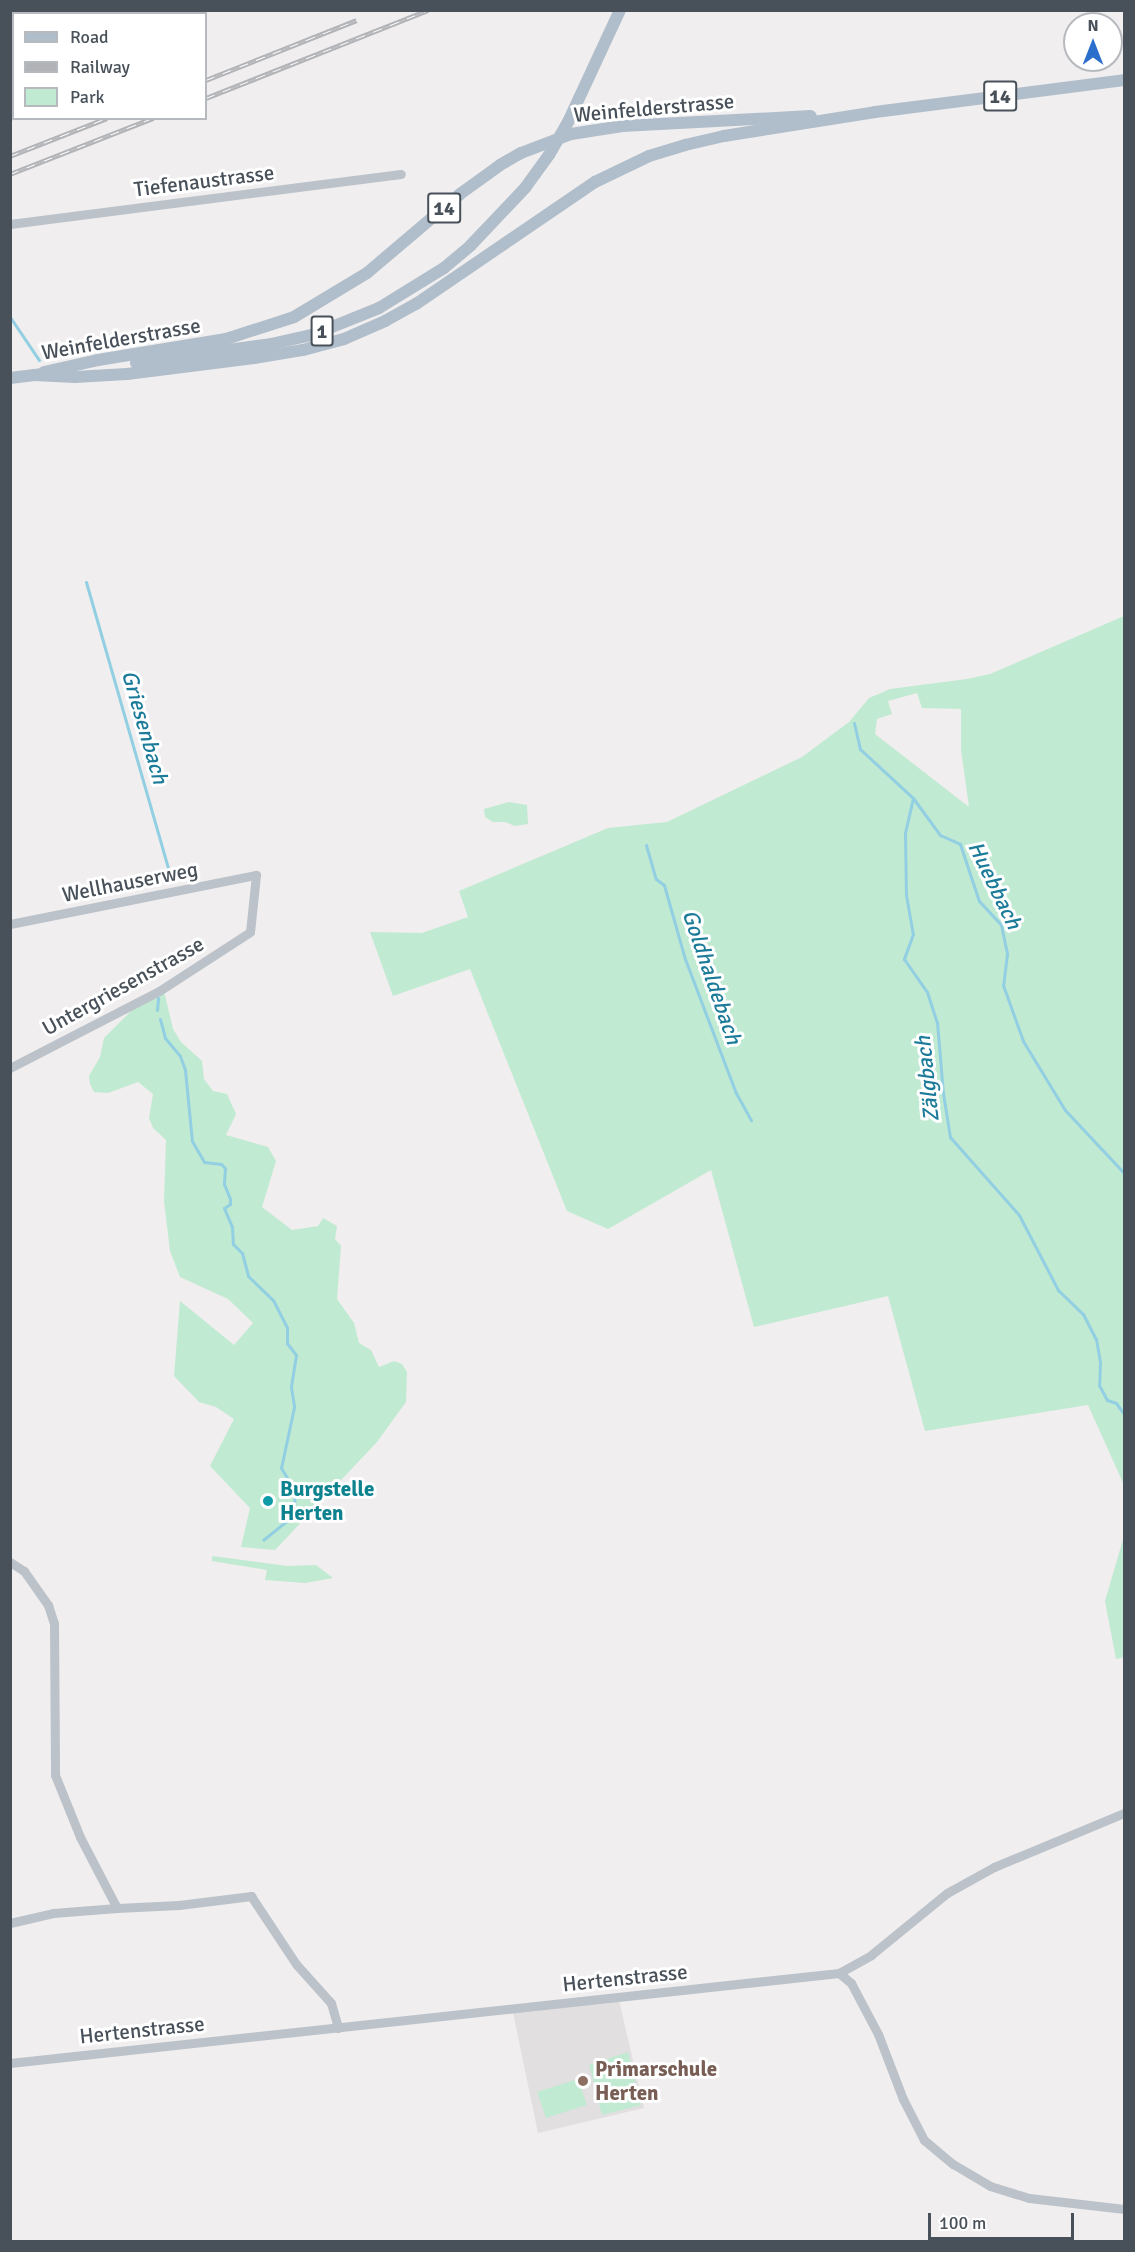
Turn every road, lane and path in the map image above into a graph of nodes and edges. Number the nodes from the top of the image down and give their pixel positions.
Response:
1 (620, 10) edge
2 (1125, 80) edge
3 (875, 112) junction
4 (401, 174) dead end
5 (10, 224) edge
6 (34, 375) junction
7 (10, 378) edge
8 (10, 924) edge
9 (250, 932) joint
10 (10, 1068) edge
11 (10, 1562) edge
12 (1125, 1813) edge
13 (117, 1908) junction
14 (10, 1923) edge
15 (839, 1973) junction
16 (338, 2028) junction
17 (10, 2063) edge
18 (1125, 2209) edge

1 - 6 main road, 1, bridge
2 - 3 main road, Weinfelderstrasse / 14
3 - 6 main road, Weinfelderstrasse / 14
3 - 6 main road, Weinfelderstrasse / 14
4 - 5 street, Tiefenaustrasse
6 - 7 main road, 1
8 - 9 street, Wellhauserweg
9 - 10 street, Untergriesenstrasse
11 - 13 street
12 - 15 street
13 - 14 street
13 - 16 street
15 - 16 street, Hertenstrasse
15 - 18 street
16 - 17 street, Hertenstrasse

